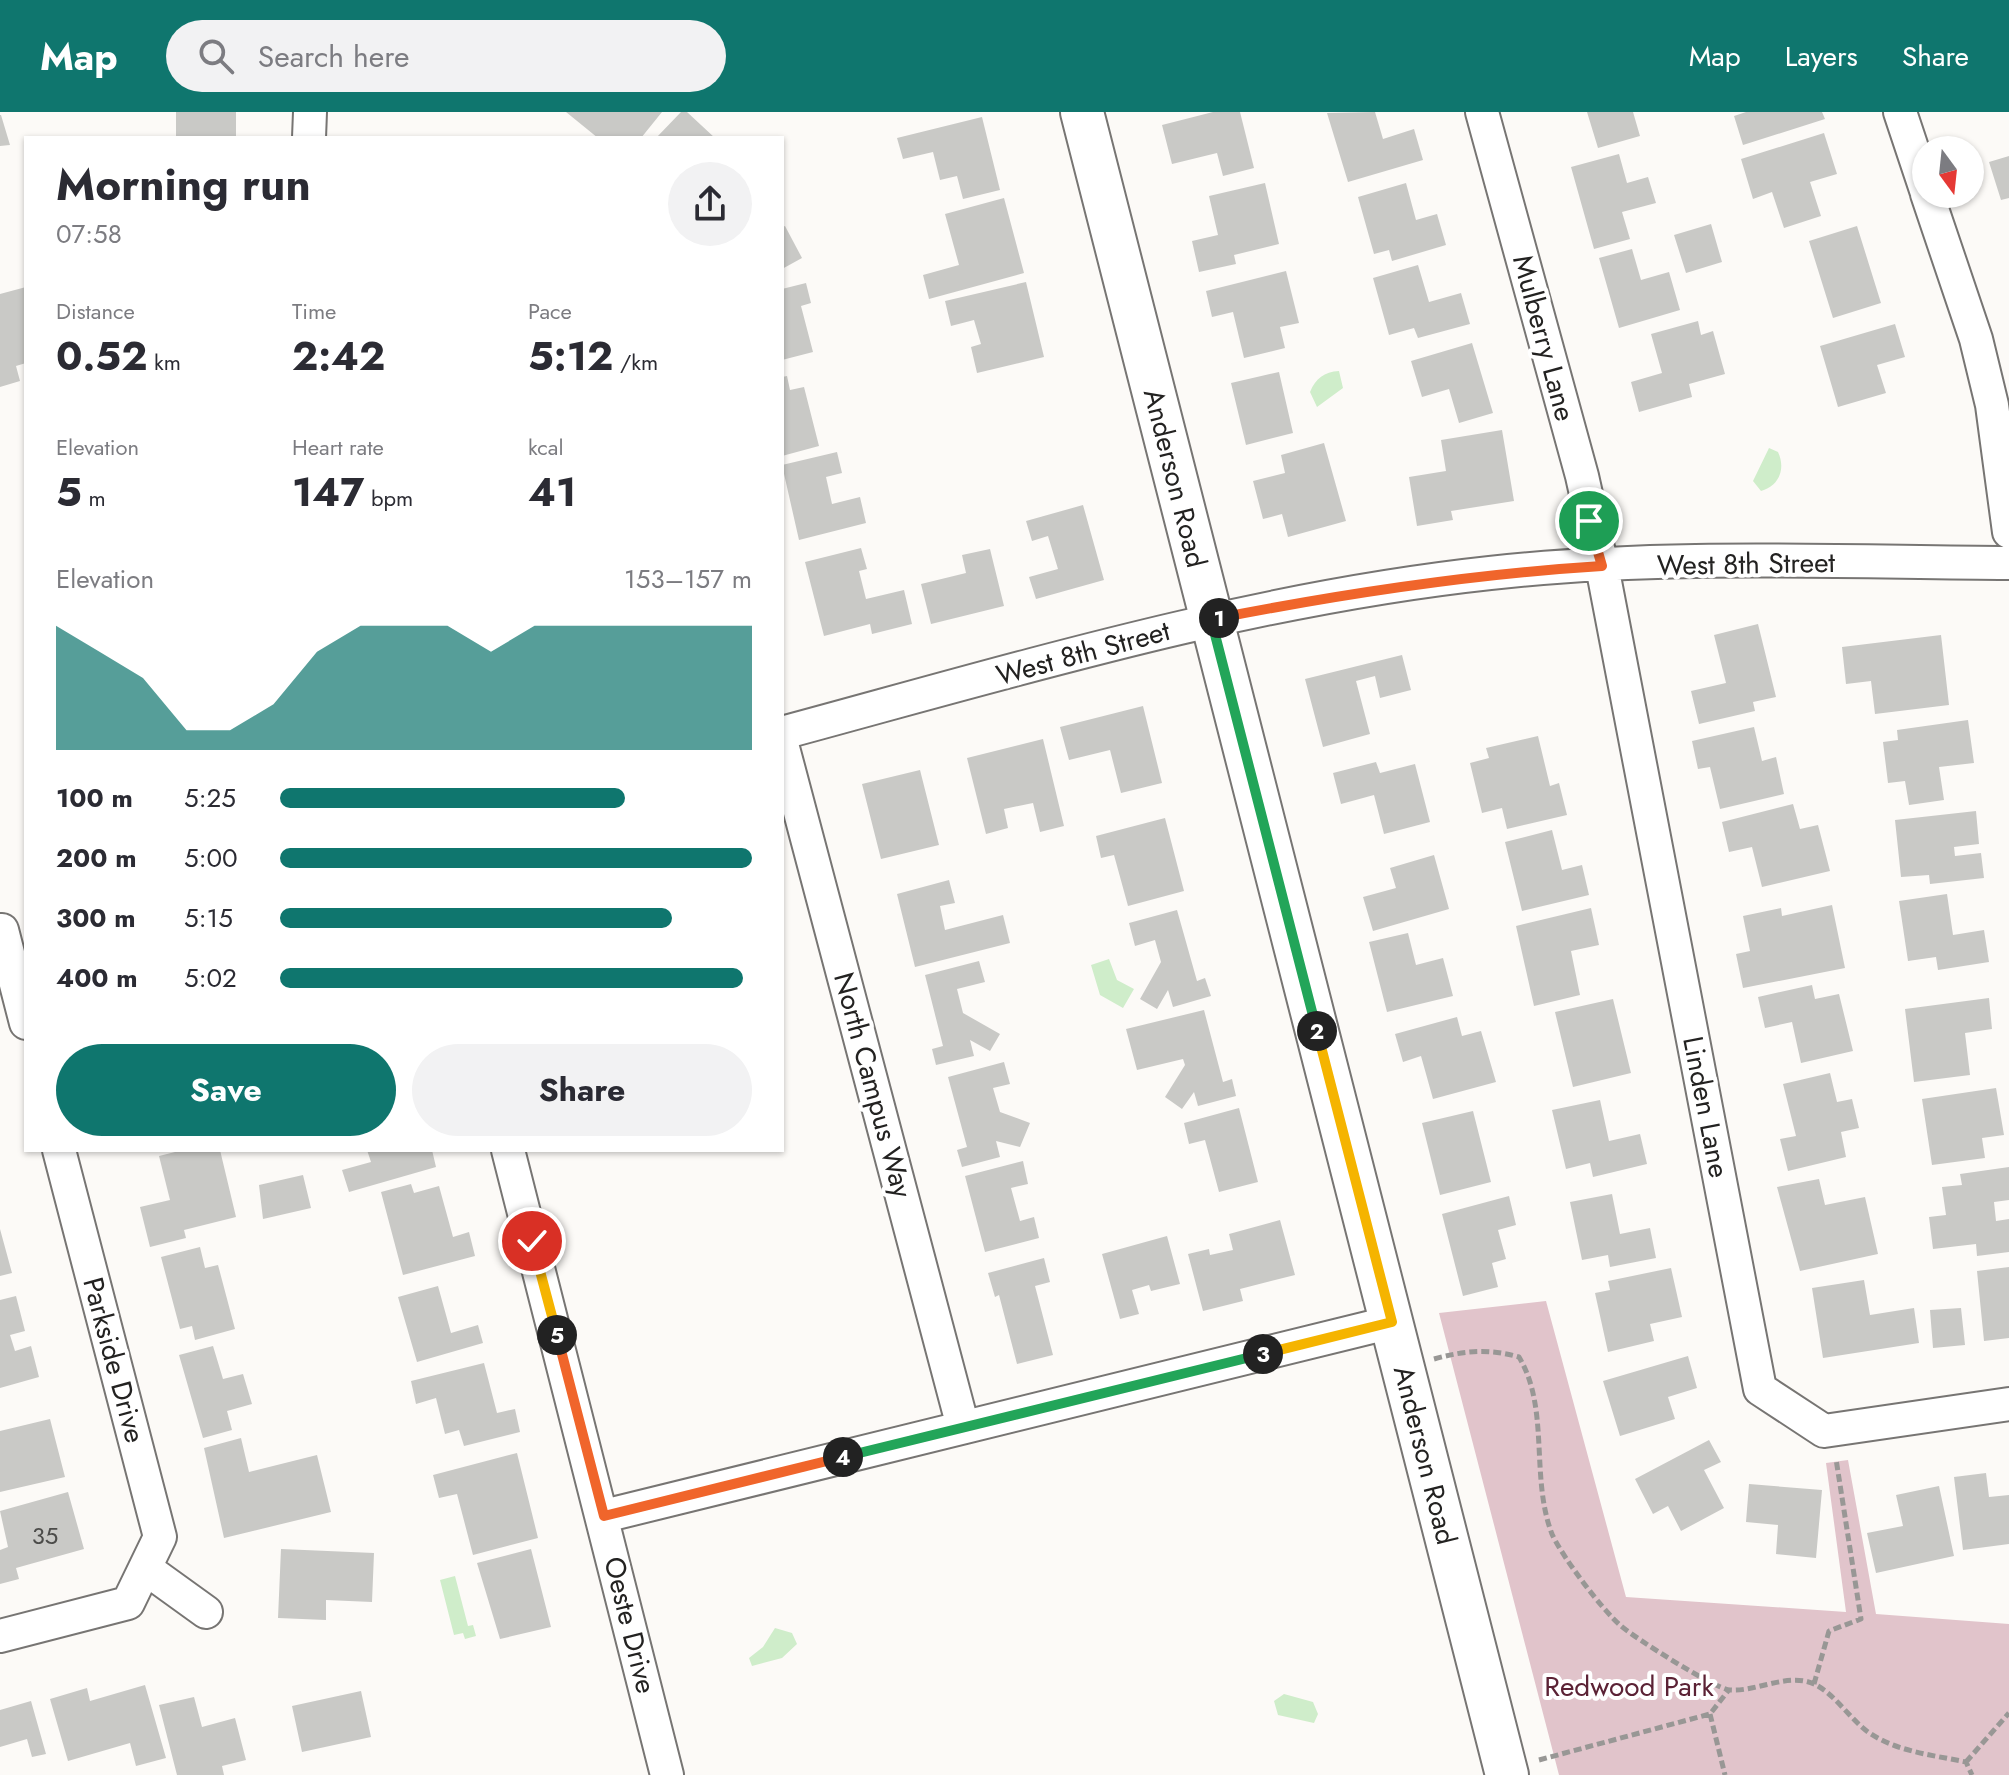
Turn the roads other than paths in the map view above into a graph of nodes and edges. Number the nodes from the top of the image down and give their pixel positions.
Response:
1 (310, 112) edge
2 (1082, 112) edge
3 (1482, 112) edge
4 (1900, 112) edge
5 (309, 136) edge
6 (1912, 148) edge
7 (1932, 208) edge
8 (2009, 532) edge
9 (2009, 563) edge
10 (1602, 566) junction
11 (1211, 619) junction
12 (784, 732) edge
13 (784, 752) edge
14 (9, 929) edge
15 (24, 1012) edge
16 (60, 1152) edge
17 (509, 1152) edge
18 (1392, 1322) junction
19 (2009, 1404) edge
20 (963, 1427) junction
21 (604, 1516) junction
22 (145, 1568) junction
23 (206, 1612) dead end
24 (0, 1636) edge
25 (1506, 1772) edge
26 (667, 1775) edge

1 - 5 street
2 - 11 main road, Anderson Road
3 - 10 street, Mulberry Lane
4 - 6 street
7 - 8 street
9 - 10 street, West 8th Street
10 - 11 street, West 8th Street
10 - 19 street, Linden Lane
11 - 12 street, West 8th Street
11 - 18 main road, Anderson Road
13 - 20 street, North Campus Way
14 - 15 street
16 - 22 street, Parkside Drive
17 - 21 street, Oeste Drive
18 - 20 street
18 - 25 main road, Anderson Road
20 - 21 street
21 - 26 street, Oeste Drive
22 - 23 street
22 - 24 street, Parkside Drive

